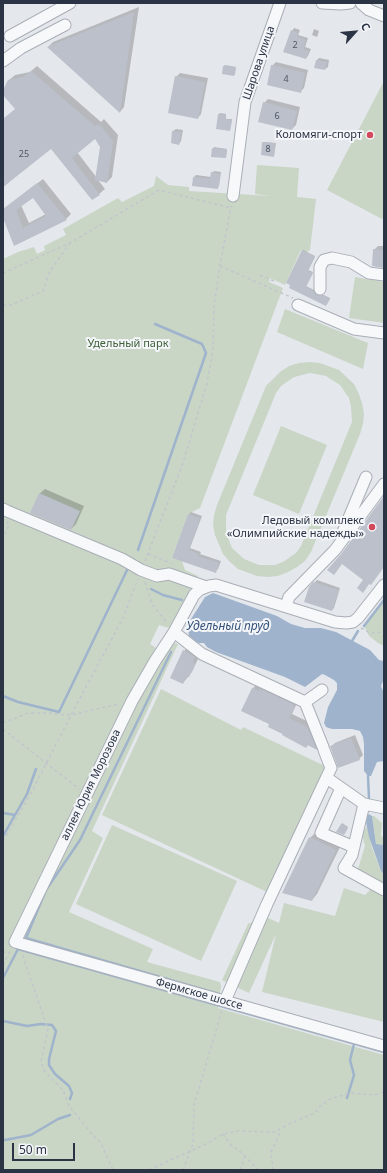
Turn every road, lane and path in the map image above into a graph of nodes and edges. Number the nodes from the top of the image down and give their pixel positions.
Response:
1 (70, 3) edge
2 (280, 3) edge
3 (322, 3) edge
4 (350, 3) edge
5 (361, 3) edge
6 (383, 18) edge
7 (65, 25) dead end
8 (6, 33) edge
9 (21, 48) junction
10 (3, 61) edge
11 (232, 196) joint
12 (231, 208) junction
13 (70, 243) junction
14 (220, 266) junction
15 (3, 273) edge
16 (260, 275) dead end
17 (384, 275) edge
18 (276, 282) dead end
19 (320, 289) dead end
20 (3, 305) edge
21 (298, 305) joint
22 (384, 333) edge
23 (366, 477) dead end
24 (384, 484) edge
25 (5, 510) edge
26 (3, 540) edge
27 (336, 549) junction
28 (148, 554) junction
29 (171, 563) dead end
30 (141, 570) junction
31 (384, 585) edge
32 (206, 587) junction
33 (286, 606) junction
34 (174, 632) junction
35 (384, 632) edge
36 (370, 633) dead end
37 (322, 690) dead end
38 (132, 701) junction
39 (305, 702) junction
40 (71, 715) junction
41 (3, 723) edge
42 (3, 729) edge
43 (47, 763) junction
44 (326, 778) junction
45 (341, 788) junction
46 (87, 795) junction
47 (364, 804) junction
48 (384, 808) edge
49 (3, 841) edge
50 (354, 847) junction
51 (384, 890) edge
52 (17, 943) junction
53 (3, 952) edge
54 (10, 952) junction
55 (3, 965) edge
56 (225, 1001) junction
57 (384, 1046) edge
58 (384, 1092) edge
59 (279, 1131) junction
60 (223, 1134) junction
61 (189, 1152) junction
62 (245, 1156) junction
63 (113, 1170) edge
64 (149, 1170) edge
65 (183, 1170) edge
66 (240, 1170) edge
67 (258, 1170) edge
68 (273, 1170) edge

1 - 8 street
2 - 11 street, Шарова улица
3 - 4 street
5 - 6 street
7 - 9 street
8 - 9 street
9 - 10 street
11 - 12 path
12 - 13 path
12 - 14 path
13 - 15 path
13 - 20 path
14 - 21 path
14 - 28 path
16 - 18 path
17 - 19 street
21 - 22 street
23 - 27 street
24 - 27 street
25 - 26 path
25 - 30 street
27 - 33 street
28 - 29 path
28 - 30 path
30 - 32 street
30 - 34 path
30 - 40 path
31 - 33 street
32 - 33 street
32 - 34 street, аллея Юрия Морозова
34 - 38 street, аллея Юрия Морозова
34 - 39 street
35 - 36 path
37 - 39 street
38 - 40 path
38 - 46 street, аллея Юрия Морозова
39 - 44 street
40 - 41 path
40 - 43 path
42 - 43 path
43 - 46 path
43 - 49 path
44 - 45 street
44 - 56 street
45 - 47 street
45 - 50 street
46 - 52 street, аллея Юрия Морозова
47 - 48 street
47 - 50 street
50 - 51 street
52 - 54 path
52 - 56 street, Фермское шоссе
52 - 63 path
53 - 54 path
54 - 55 path
56 - 57 street, Фермское шоссе
56 - 61 path
58 - 59 path
59 - 60 path
59 - 68 path
60 - 61 path
60 - 62 path
61 - 64 path
61 - 65 path
62 - 66 path
62 - 67 path

